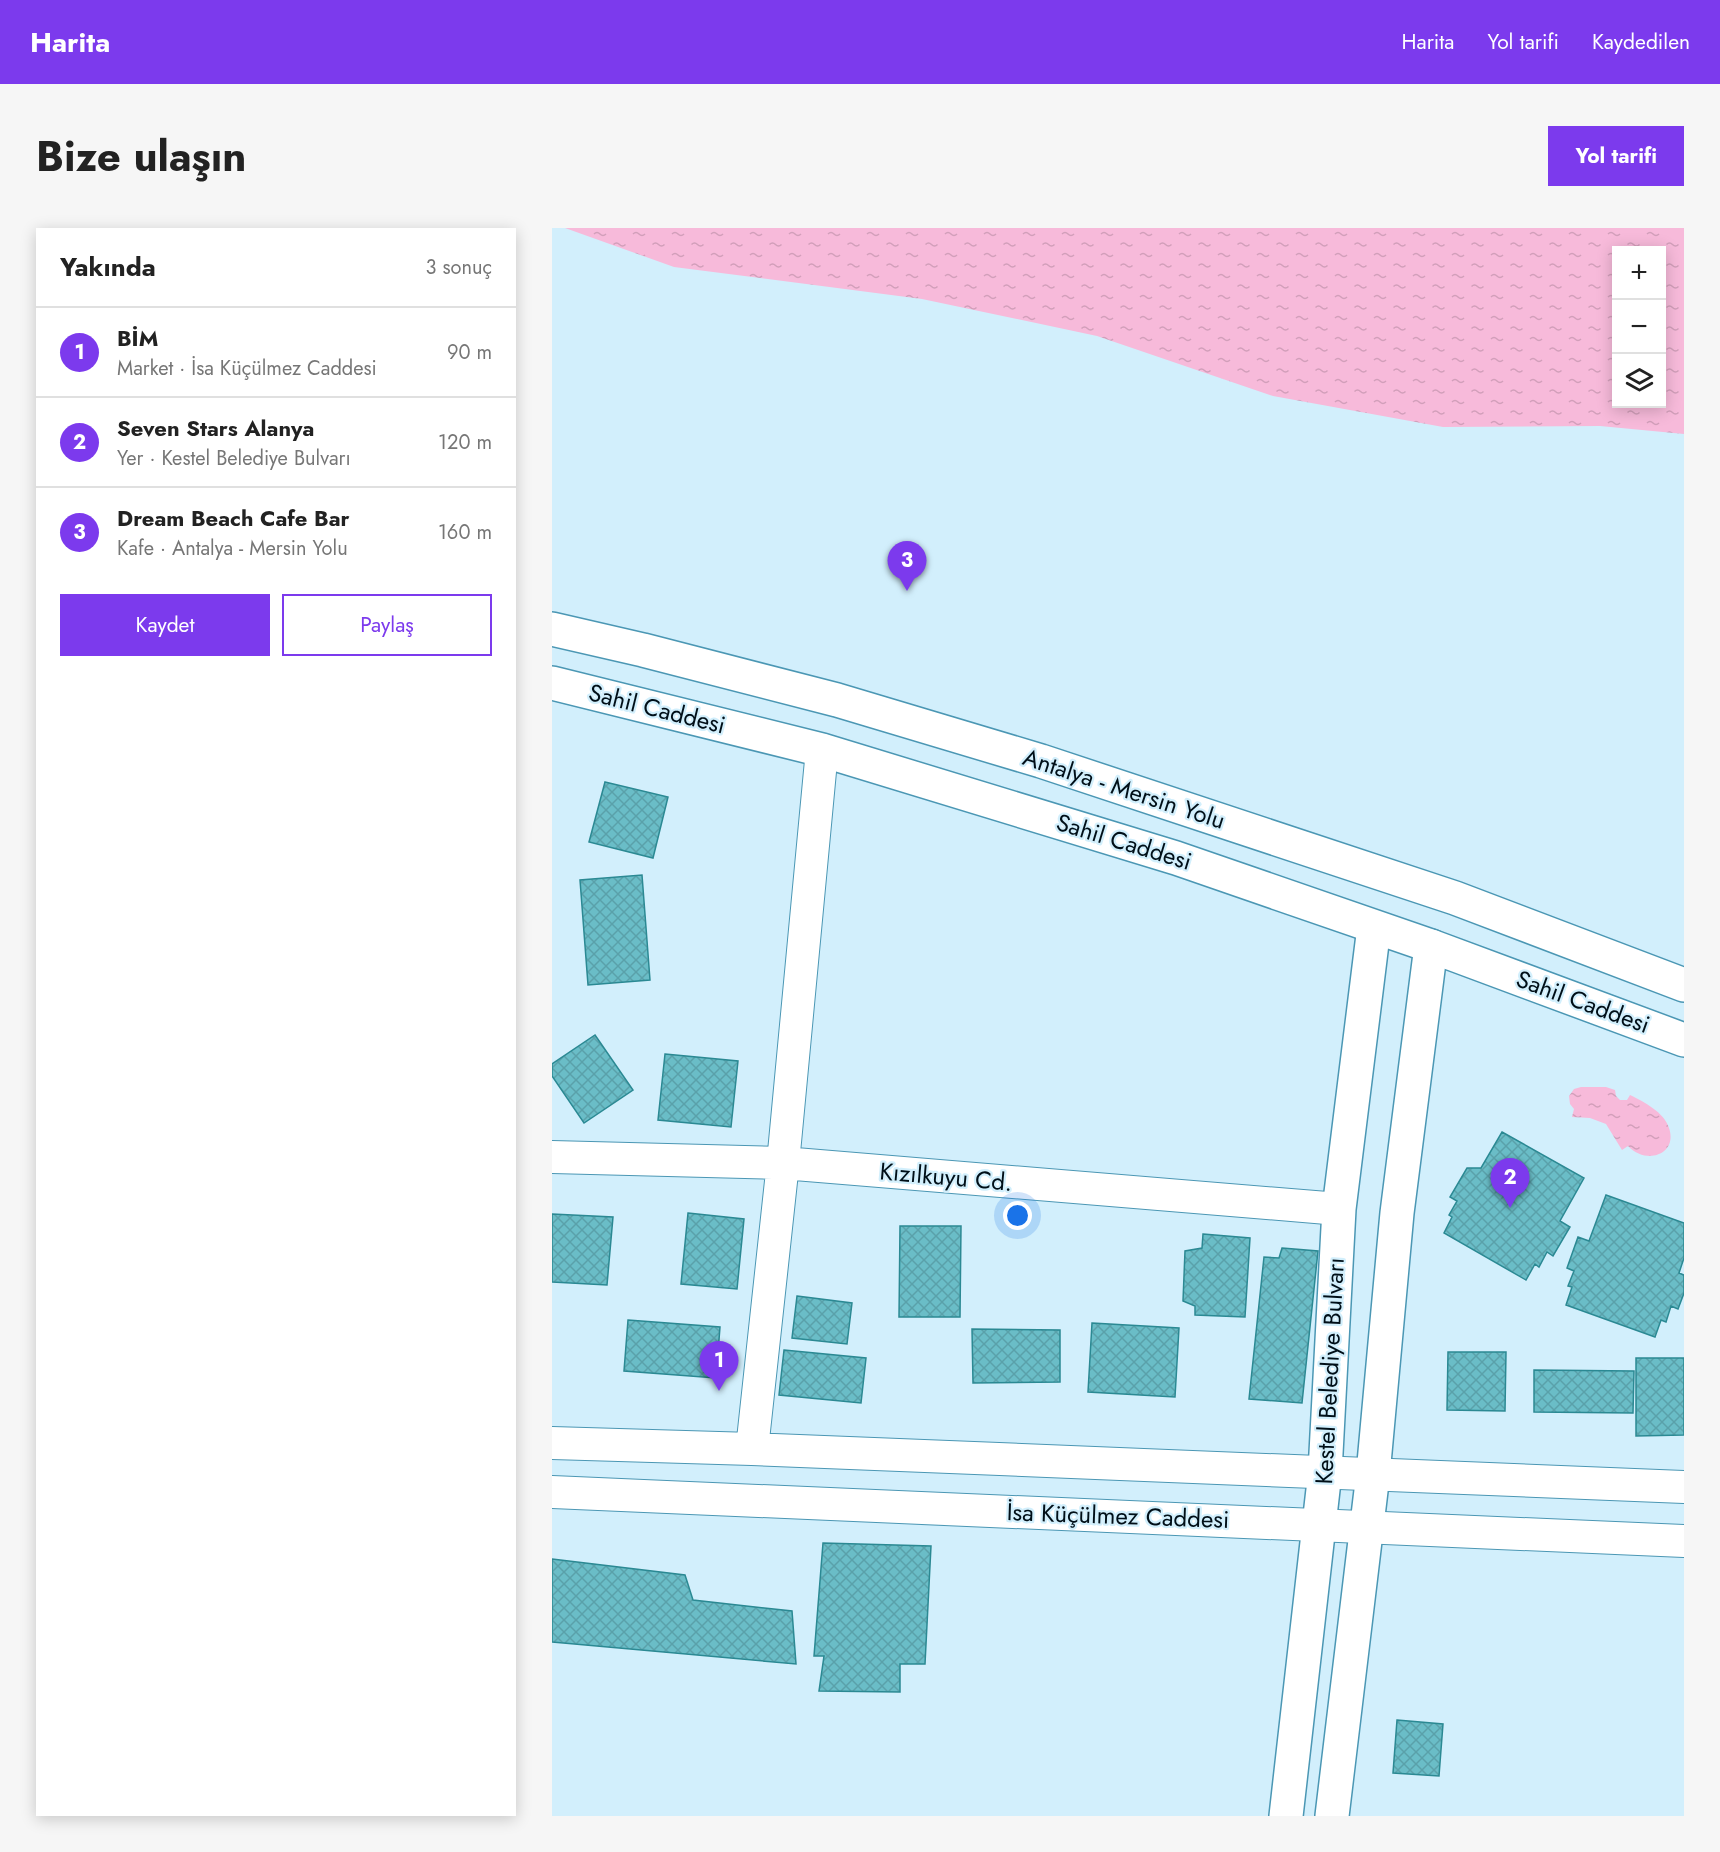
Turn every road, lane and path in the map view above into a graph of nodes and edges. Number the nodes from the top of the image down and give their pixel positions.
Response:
1 (552, 629) edge
2 (552, 683) edge
3 (822, 750) junction
4 (1374, 927) junction
5 (1431, 946) junction
6 (1684, 985) edge
7 (1684, 1040) edge
8 (552, 1157) edge
9 (783, 1163) junction
10 (1339, 1209) junction
11 (552, 1443) edge
12 (752, 1449) junction
13 (1325, 1472) junction
14 (1373, 1474) junction
15 (1684, 1487) edge
16 (552, 1492) edge
17 (1319, 1524) junction
18 (1366, 1527) junction
19 (1684, 1541) edge
20 (1286, 1816) edge
21 (1332, 1816) edge

1 - 6 main road, Antalya - Mersin Yolu
2 - 3 main road, Sahil Caddesi
3 - 4 main road, Sahil Caddesi
3 - 9 street
4 - 5 main road, Sahil Caddesi
4 - 10 main road, Kestel Belediye Bulvarı
5 - 7 main road, Sahil Caddesi
5 - 14 main road, Kestel Belediye Bulvarı
8 - 9 street, Kızılkuyu Cd.
9 - 10 street, Kızılkuyu Cd.
9 - 12 street
10 - 13 main road, Kestel Belediye Bulvarı
11 - 12 street
12 - 13 street
13 - 14 street
13 - 17 main road, Kestel Belediye Bulvarı
14 - 15 street
14 - 18 main road, Kestel Belediye Bulvarı
16 - 17 street, İsa Küçülmez Caddesi
17 - 18 street, İsa Küçülmez Caddesi
17 - 20 main road, Kestel Belediye Bulvarı
18 - 19 street, İsa Küçülmez Caddesi
18 - 21 main road, Kestel Belediye Bulvarı

